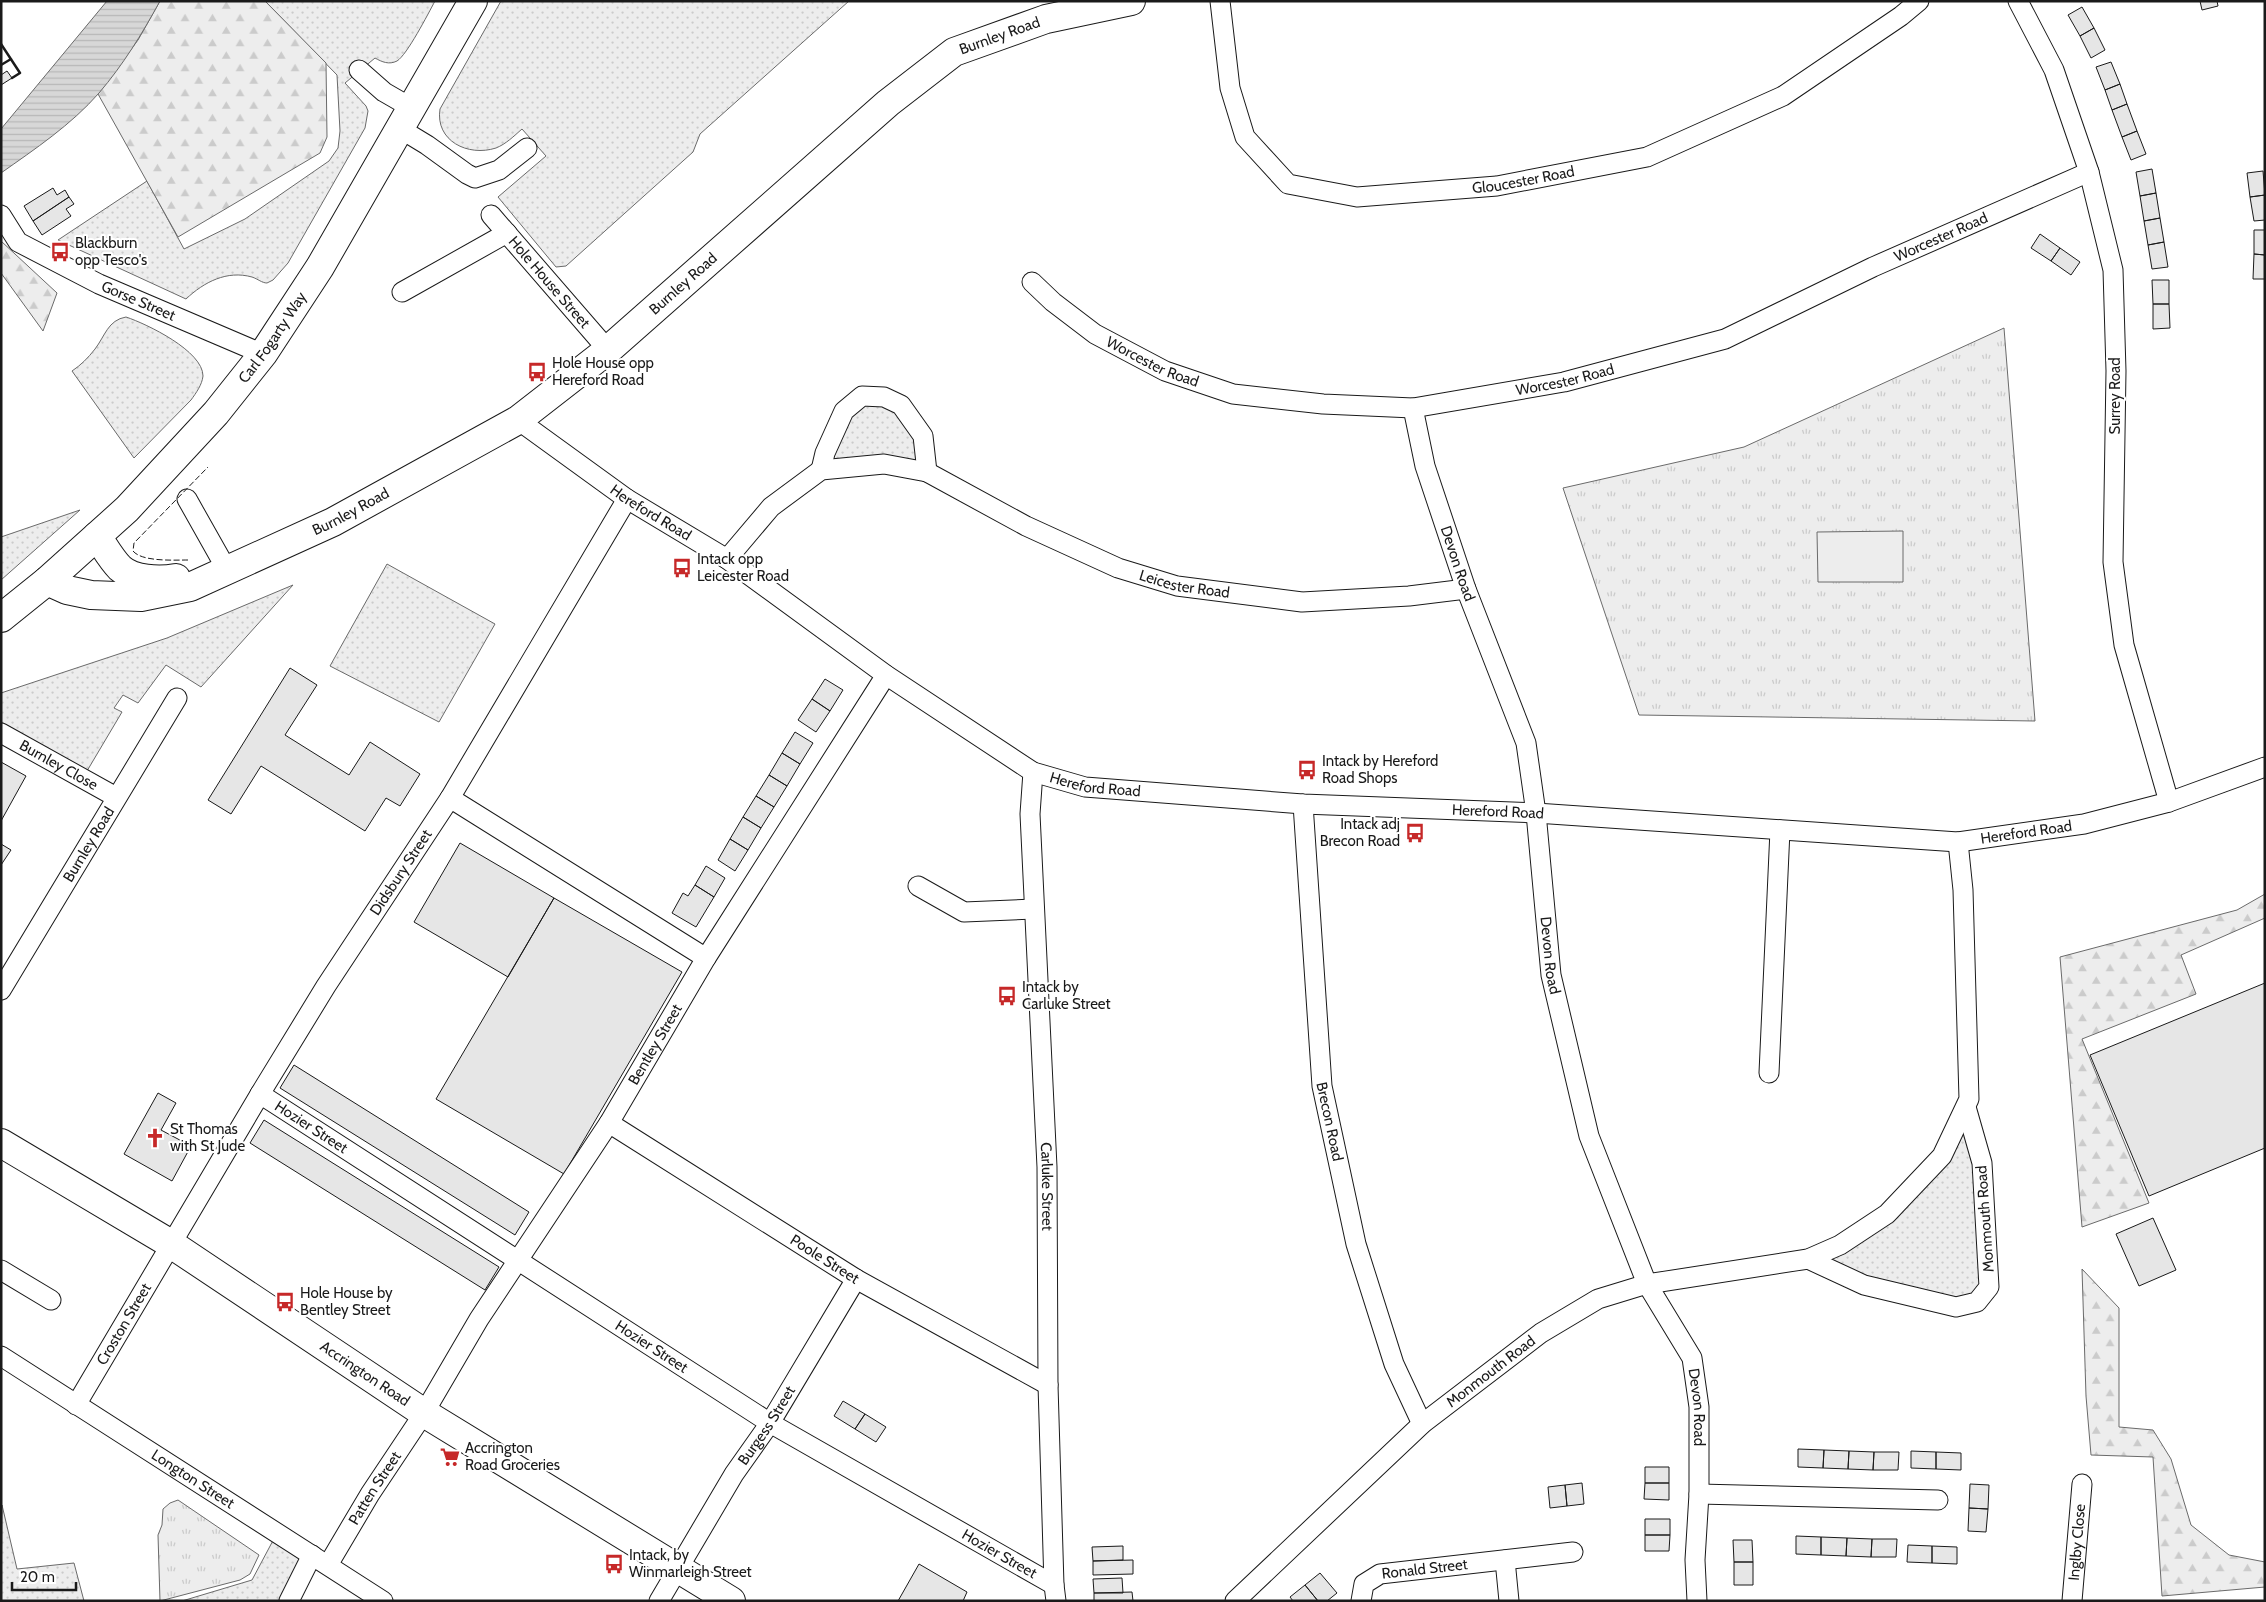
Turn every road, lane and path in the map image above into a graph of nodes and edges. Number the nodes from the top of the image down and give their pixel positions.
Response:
1 (474, 1) edge
2 (1131, 1) edge
3 (1220, 1) edge
4 (1919, 1) edge
5 (2018, 1) edge
6 (359, 70) dead end
7 (404, 118) junction
8 (527, 148) dead end
9 (2088, 172) junction
10 (491, 215) dead end
11 (2, 217) edge
12 (507, 233) junction
13 (1032, 282) dead end
14 (402, 292) dead end
15 (608, 350) junction
16 (263, 354) junction
17 (1413, 408) junction
18 (518, 420) junction
19 (821, 470) junction
20 (927, 472) junction
21 (187, 499) dead end
22 (627, 499) junction
23 (97, 536) junction
24 (727, 559) junction
25 (227, 570) junction
26 (46, 581) junction
27 (1466, 589) junction
28 (1, 618) edge
29 (886, 675) junction
30 (177, 698) dead end
31 (1, 734) edge
32 (2265, 767) edge
33 (1033, 772) junction
34 (116, 797) junction
35 (450, 798) junction
36 (2169, 802) junction
37 (1303, 804) junction
38 (1536, 813) junction
39 (1780, 830) junction
40 (1958, 842) junction
41 (918, 886) dead end
42 (1034, 909) junction
43 (706, 958) junction
44 (1, 990) edge
45 (1769, 1073) dead end
46 (260, 1094) junction
47 (1966, 1107) junction
48 (609, 1122) junction
49 (1, 1143) edge
50 (171, 1244) junction
51 (1808, 1258) junction
52 (518, 1260) junction
53 (1, 1270) edge
54 (856, 1279) junction
55 (1647, 1284) junction
56 (51, 1300) dead end
57 (1, 1356) edge
58 (1048, 1385) junction
59 (76, 1405) junction
60 (424, 1413) junction
61 (770, 1423) junction
62 (1422, 1424) junction
63 (2082, 1484) dead end
64 (1699, 1494) junction
65 (1938, 1500) dead end
66 (1573, 1552) dead end
67 (320, 1560) junction
68 (1505, 1560) junction
69 (677, 1570) junction
70 (1055, 1593) edge
71 (289, 1601) edge
72 (383, 1601) edge
73 (659, 1601) edge
74 (731, 1601) edge
75 (1235, 1601) edge
76 (1361, 1601) edge
77 (1509, 1601) edge
78 (1697, 1601) edge
79 (2072, 1601) edge

1 - 7 main road, Carl Fogarty Way
2 - 15 main road, Burnley Road
3 - 4 street, Gloucester Road
5 - 9 street, Surrey Road
6 - 7 street
7 - 8 street
7 - 16 main road, Carl Fogarty Way
9 - 17 street, Worcester Road
9 - 36 street, Surrey Road
10 - 12 street, Hole House Street
11 - 16 street, Gorse Street
12 - 14 street
12 - 15 street, Hole House Street
13 - 17 street, Worcester Road
15 - 18 main road, Burnley Road
16 - 23 main road, Carl Fogarty Way
17 - 27 street, Devon Road
18 - 22 street, Hereford Road
18 - 25 main road, Burnley Road
19 - 20 street, Leicester Road
19 - 20 street
19 - 24 street
20 - 27 street, Leicester Road
21 - 25 street
22 - 24 street, Hereford Road
22 - 35 street, Didsbury Street
23 - 25 main road, Burnley Road
23 - 26 main road, Carl Fogarty Way
24 - 29 street, Hereford Road
25 - 26 main road, Burnley Road
26 - 28 main road, Carl Fogarty Way
27 - 38 street, Devon Road
29 - 33 street, Hereford Road
29 - 43 street, Bentley Street
30 - 34 street, Burnley Road
31 - 34 street, Burnley Close
32 - 36 street, Hereford Road
33 - 37 street, Hereford Road
33 - 42 street, Carluke Street
34 - 44 street, Burnley Road
35 - 43 street
35 - 46 street, Didsbury Street
36 - 40 street, Hereford Road
37 - 38 street, Hereford Road
37 - 62 street, Brecon Road
38 - 39 street, Hereford Road
38 - 55 street, Devon Road
39 - 40 street, Hereford Road
39 - 45 street
40 - 47 street, Monmouth Road
41 - 42 street
42 - 58 street, Carluke Street
43 - 48 street, Bentley Street
46 - 50 street, Didsbury Street
46 - 52 street, Hozier Street
47 - 51 street, Monmouth Road
47 - 51 street, Monmouth Road
48 - 52 street, Bentley Street
48 - 54 street, Poole Street
49 - 50 main road, Accrington Road
50 - 59 street, Croston Street
50 - 60 main road, Accrington Road
51 - 55 street, Monmouth Road
52 - 60 street, Bentley Street
52 - 61 street, Hozier Street
53 - 56 street
54 - 58 street, Poole Street
54 - 61 street, Burgess Street
55 - 62 street, Monmouth Road
55 - 64 street, Devon Road
57 - 59 street, Longton Street
58 - 70 street, Carluke Street
59 - 67 street, Longton Street
60 - 67 street, Patten Street
60 - 69 main road, Accrington Road
61 - 69 street, Burgess Street
61 - 70 street, Hozier Street
62 - 75 street, Monmouth Road
63 - 79 street, Inglby Close
64 - 65 street
64 - 78 street, Devon Road
66 - 68 street, Ronald Street
67 - 71 street, Patten Street
67 - 72 street, Longton Street
68 - 76 street, Ronald Street
68 - 77 street
69 - 73 street, Burgess Street
69 - 74 main road, Accrington Road

